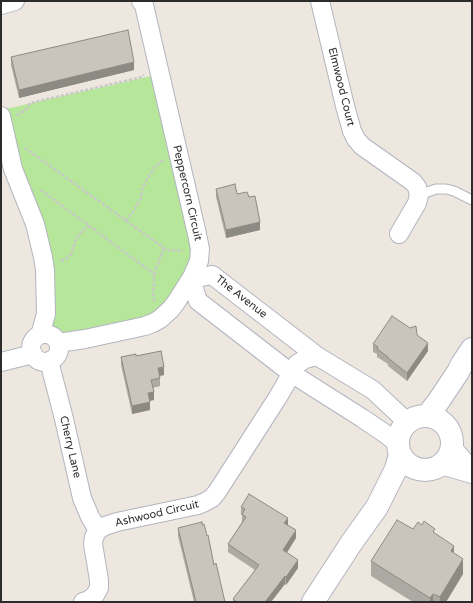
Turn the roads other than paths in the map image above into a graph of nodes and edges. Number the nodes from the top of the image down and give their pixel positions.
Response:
1 (15, 1) edge
2 (141, 1) edge
3 (320, 1) edge
4 (1, 5) edge
5 (7, 116) edge
6 (8, 177) edge
7 (419, 195) junction
8 (472, 200) edge
9 (399, 234) dead end
10 (191, 279) junction
11 (40, 335) junction
12 (58, 343) junction
13 (472, 349) edge
14 (317, 356) junction
15 (41, 358) junction
16 (1, 362) edge
17 (458, 372) junction
18 (291, 373) junction
19 (417, 419) junction
20 (450, 437) junction
21 (399, 449) junction
22 (433, 468) junction
23 (472, 470) edge
24 (472, 474) edge
25 (377, 506) junction
26 (98, 530) junction
27 (92, 600) edge
28 (313, 602) edge

1 - 4 street
2 - 10 street, Peppercorn Circuit
3 - 7 street, Elmwood Court
5 - 6 street
6 - 11 street
7 - 8 lane
7 - 9 street
10 - 12 street, Peppercorn Circuit
10 - 14 street, The Avenue
10 - 18 street
11 - 12 street
11 - 15 street
12 - 15 street
13 - 17 street
14 - 18 street, Ashwood Circuit
14 - 19 street, The Avenue
15 - 16 street
15 - 26 street, Cherry Lane
17 - 19 street
17 - 20 street
18 - 21 street
18 - 26 street, Ashwood Circuit
19 - 20 street
19 - 21 street
20 - 22 street
20 - 23 street
21 - 22 street
21 - 25 street
22 - 24 street
22 - 25 street
25 - 28 street
26 - 27 street

